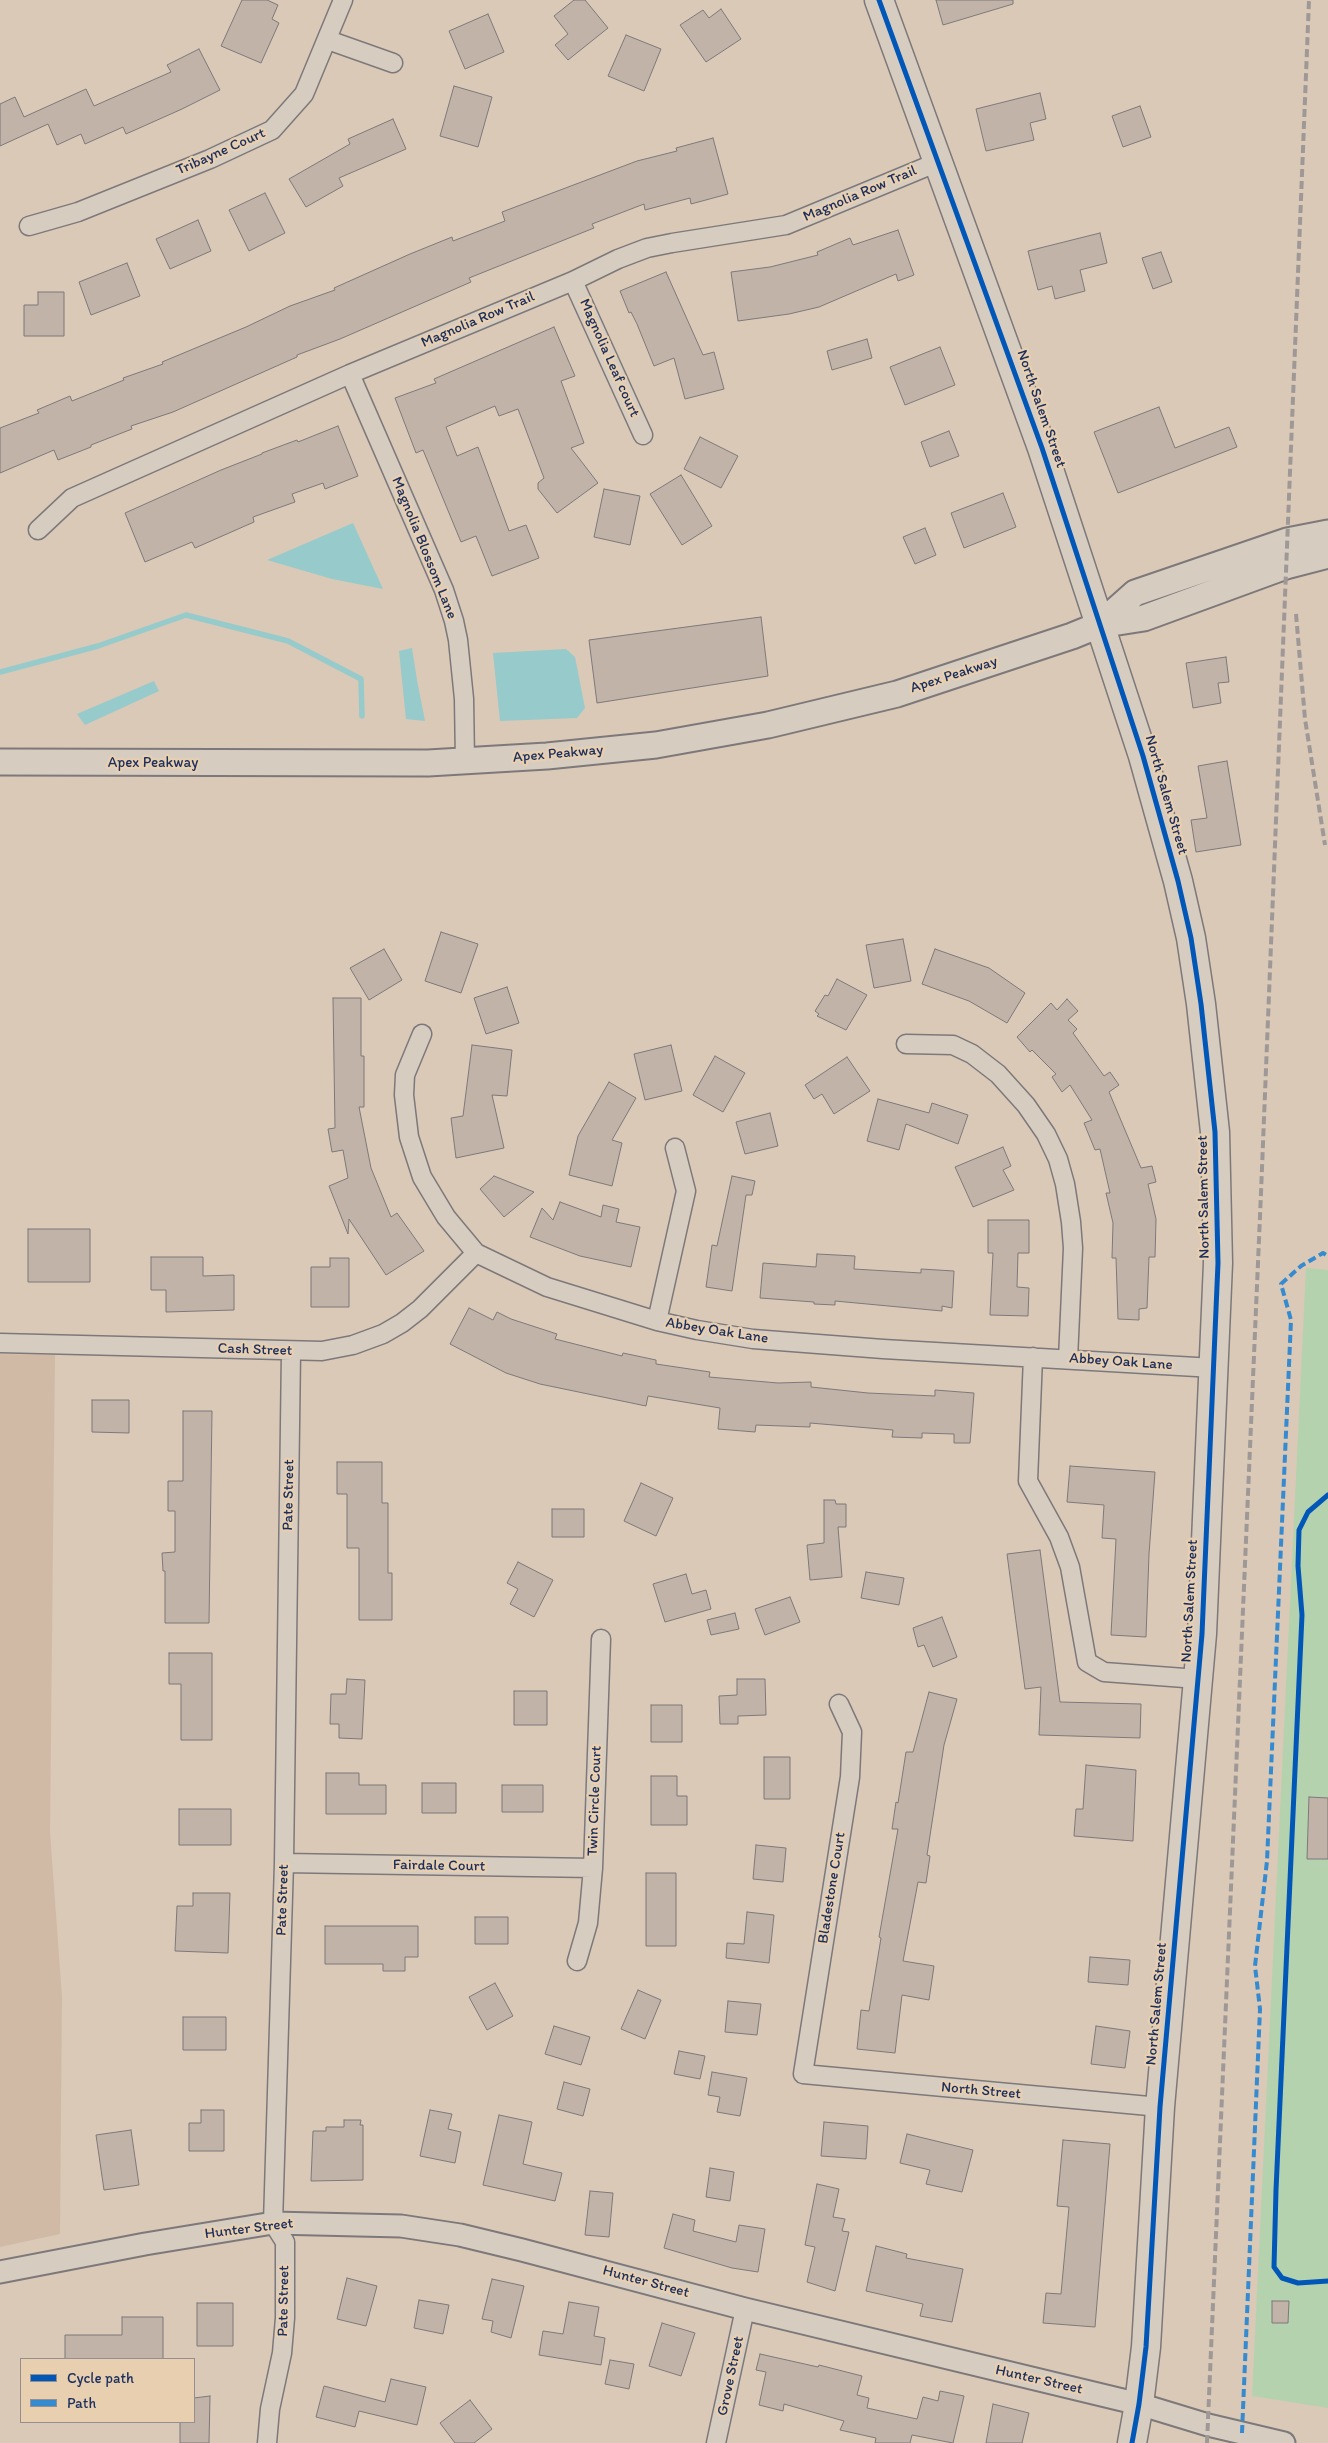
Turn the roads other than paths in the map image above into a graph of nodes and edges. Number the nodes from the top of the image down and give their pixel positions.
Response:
1 (343, 0) edge
2 (879, 0) edge
3 (328, 40) junction
4 (393, 63) dead end
5 (938, 162) junction
6 (29, 226) dead end
7 (573, 280) junction
8 (350, 374) junction
9 (643, 436) dead end
10 (38, 530) dead end
11 (1328, 533) edge
12 (1328, 555) edge
13 (1099, 625) junction
14 (465, 761) junction
15 (0, 762) edge
16 (422, 1034) dead end
17 (906, 1044) dead end
18 (674, 1148) dead end
19 (476, 1253) junction
20 (657, 1321) junction
21 (0, 1343) edge
22 (291, 1352) junction
23 (1034, 1357) junction
24 (1068, 1359) junction
25 (1214, 1368) junction
26 (601, 1639) dead end
27 (1198, 1679) junction
28 (839, 1704) dead end
29 (284, 1863) junction
30 (593, 1868) junction
31 (576, 1961) dead end
32 (803, 2074) joint
33 (1160, 2107) junction
34 (273, 2222) junction
35 (0, 2272) edge
36 (745, 2309) junction
37 (1140, 2404) junction
38 (267, 2443) edge
39 (716, 2443) edge
40 (1132, 2443) edge
41 (1284, 2443) edge

1 - 3 street, Tribayne Court
2 - 5 main road, North Salem Street
3 - 4 street
3 - 6 street, Tribayne Court
5 - 7 street, Magnolia Row Trail
5 - 13 main road, North Salem Street
7 - 8 street, Magnolia Row Trail
7 - 9 street, Magnolia Leaf court
8 - 10 street, Magnolia Row Trail
8 - 14 street, Magnolia Blossom Lane
11 - 13 main road, Apex Peakway
12 - 13 main road, Apex Peakway
13 - 14 main road, Apex Peakway
13 - 25 main road, North Salem Street
14 - 15 main road, Apex Peakway
16 - 19 street, Abbey Oak Lane
17 - 24 street
18 - 20 street
19 - 20 street, Abbey Oak Lane
19 - 22 street, Cash Street
20 - 23 street, Abbey Oak Lane
21 - 22 street, Cash Street
22 - 29 street, Pate Street
23 - 24 street, Abbey Oak Lane
23 - 27 street
24 - 25 street, Abbey Oak Lane
25 - 27 main road, North Salem Street
26 - 30 street, Twin Circle Court
27 - 33 main road, North Salem Street
28 - 32 street, Bladestone Court
29 - 30 street, Fairdale Court
29 - 34 street, Pate Street
30 - 31 street, Twin Circle Court
32 - 33 street, North Street
33 - 37 main road, North Salem Street
34 - 35 street, Hunter Street
34 - 36 street, Hunter Street
34 - 38 street, Pate Street
36 - 37 street, Hunter Street
36 - 39 street, Grove Street
37 - 40 main road, North Salem Street
37 - 41 street, Hunter Street

